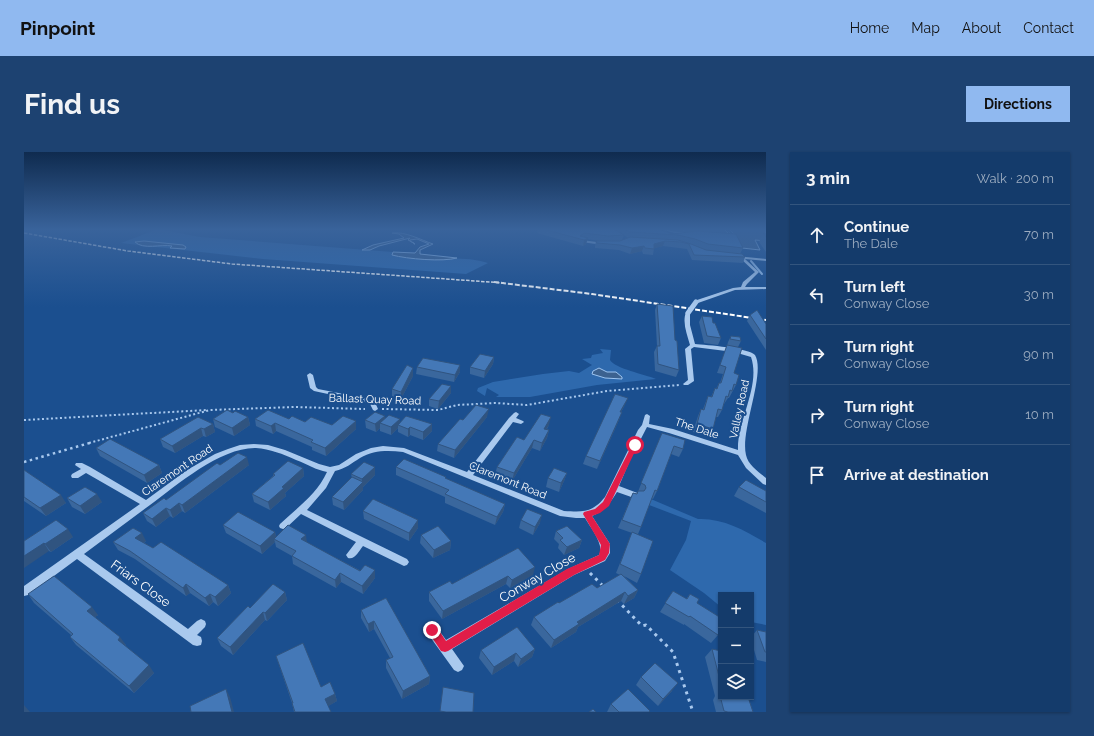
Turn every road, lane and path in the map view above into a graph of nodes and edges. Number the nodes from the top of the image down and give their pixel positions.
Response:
1 (734, 257) edge
2 (742, 258) junction
3 (766, 260) edge
4 (743, 288) junction
5 (765, 288) edge
6 (693, 345) junction
7 (310, 375) dead end
8 (686, 384) joint
9 (376, 409) junction
10 (210, 410) junction
11 (647, 416) dead end
12 (24, 420) edge
13 (521, 422) dead end
14 (645, 425) junction
15 (742, 454) junction
16 (24, 462) edge
17 (332, 470) junction
18 (75, 476) dead end
19 (468, 476) junction
20 (766, 482) edge
21 (615, 488) junction
22 (637, 496) edge
23 (146, 504) junction
24 (300, 510) junction
25 (586, 514) junction
26 (283, 526) dead end
27 (362, 541) junction
28 (76, 554) junction
29 (351, 555) dead end
30 (404, 562) dead end
31 (583, 566) junction
32 (604, 587) edge
33 (24, 592) edge
34 (615, 598) edge
35 (201, 624) dead end
36 (432, 630) dead end
37 (445, 647) junction
38 (458, 666) dead end
39 (693, 712) edge

1 - 2 street
2 - 3 street
2 - 4 street
4 - 5 street
4 - 6 street, bridge
6 - 8 street
6 - 15 street, Valley Road
7 - 9 street
8 - 9 path, Ballast Quay Road
9 - 10 path, Ballast Quay Road
10 - 12 path
10 - 16 path, Ballast Quay Road
11 - 14 street
13 - 19 street
14 - 15 street, The Dale
14 - 21 street
15 - 20 street, Valley Road
17 - 19 street, Claremont Road
17 - 23 street, Claremont Road
17 - 24 street
18 - 23 street
19 - 25 street, Claremont Road
21 - 22 street
21 - 25 street
23 - 28 street, Claremont Road
24 - 26 street
24 - 27 street
25 - 31 street, Conway Close
27 - 29 street
27 - 30 street
28 - 33 street, Claremont Road
28 - 35 street, Friars Close
31 - 32 path
31 - 37 street, Conway Close
34 - 39 path
36 - 37 street
37 - 38 street

